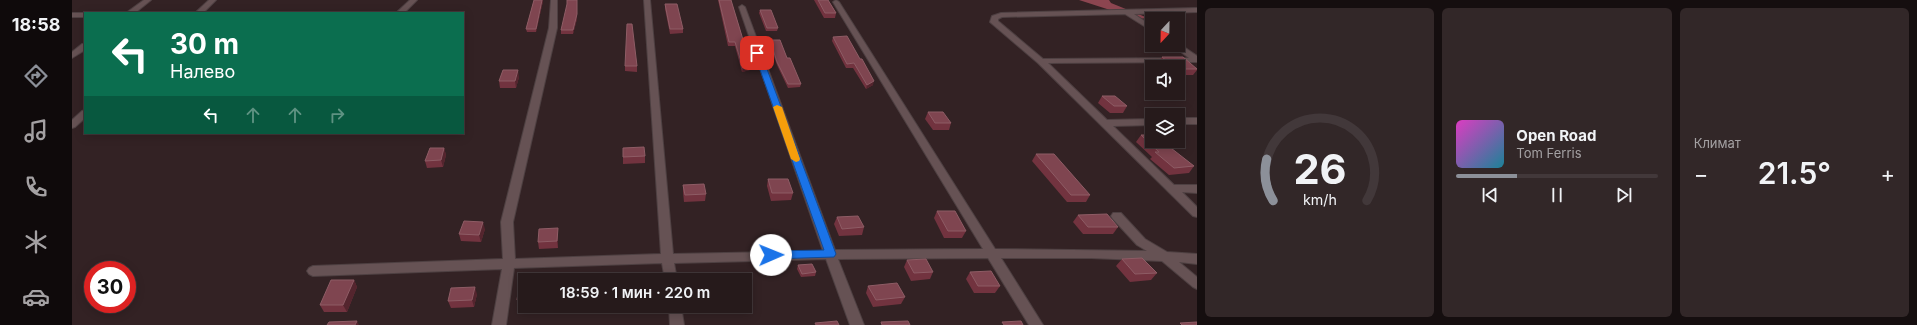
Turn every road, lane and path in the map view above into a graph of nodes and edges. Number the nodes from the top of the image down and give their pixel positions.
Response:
1 (148, 0) edge
2 (213, 0) edge
3 (414, 0) edge
4 (554, 0) edge
5 (647, 0) edge
6 (836, 2) dead end
7 (742, 7) dead end
8 (1197, 10) edge
9 (131, 12) edge
10 (200, 12) edge
11 (401, 12) edge
12 (1127, 12) junction
13 (72, 15) edge
14 (84, 15) edge
15 (1145, 24) edge
16 (84, 47) edge
17 (1185, 51) edge
18 (72, 56) edge
19 (1041, 62) junction
20 (84, 115) edge
21 (1185, 121) edge
22 (1145, 122) edge
23 (1197, 122) edge
24 (1104, 123) junction
25 (72, 125) edge
26 (1171, 188) junction
27 (1197, 188) edge
28 (1197, 213) edge
29 (1117, 216) dead end
30 (991, 253) junction
31 (831, 254) junction
32 (1164, 256) junction
33 (667, 257) junction
34 (1197, 259) edge
35 (509, 264) junction
36 (313, 271) dead end
37 (670, 273) edge
38 (1197, 284) edge
39 (676, 313) edge
40 (499, 325) edge
41 (677, 325) edge
42 (857, 325) edge
43 (1036, 325) edge

1 - 9 street
2 - 10 street
3 - 11 street
4 - 35 street
5 - 33 street
6 - 30 street
7 - 31 street
8 - 12 street
12 - 15 street
12 - 19 street
13 - 14 street
16 - 18 street
17 - 19 street
19 - 24 street
20 - 25 street
21 - 23 street
22 - 24 street
24 - 26 street
26 - 27 street
26 - 28 street
29 - 32 street
30 - 31 street
30 - 32 street
30 - 43 street
31 - 33 street
31 - 42 street
32 - 34 street
32 - 38 street
33 - 35 street
33 - 37 street
35 - 36 street
35 - 40 street
39 - 41 street

